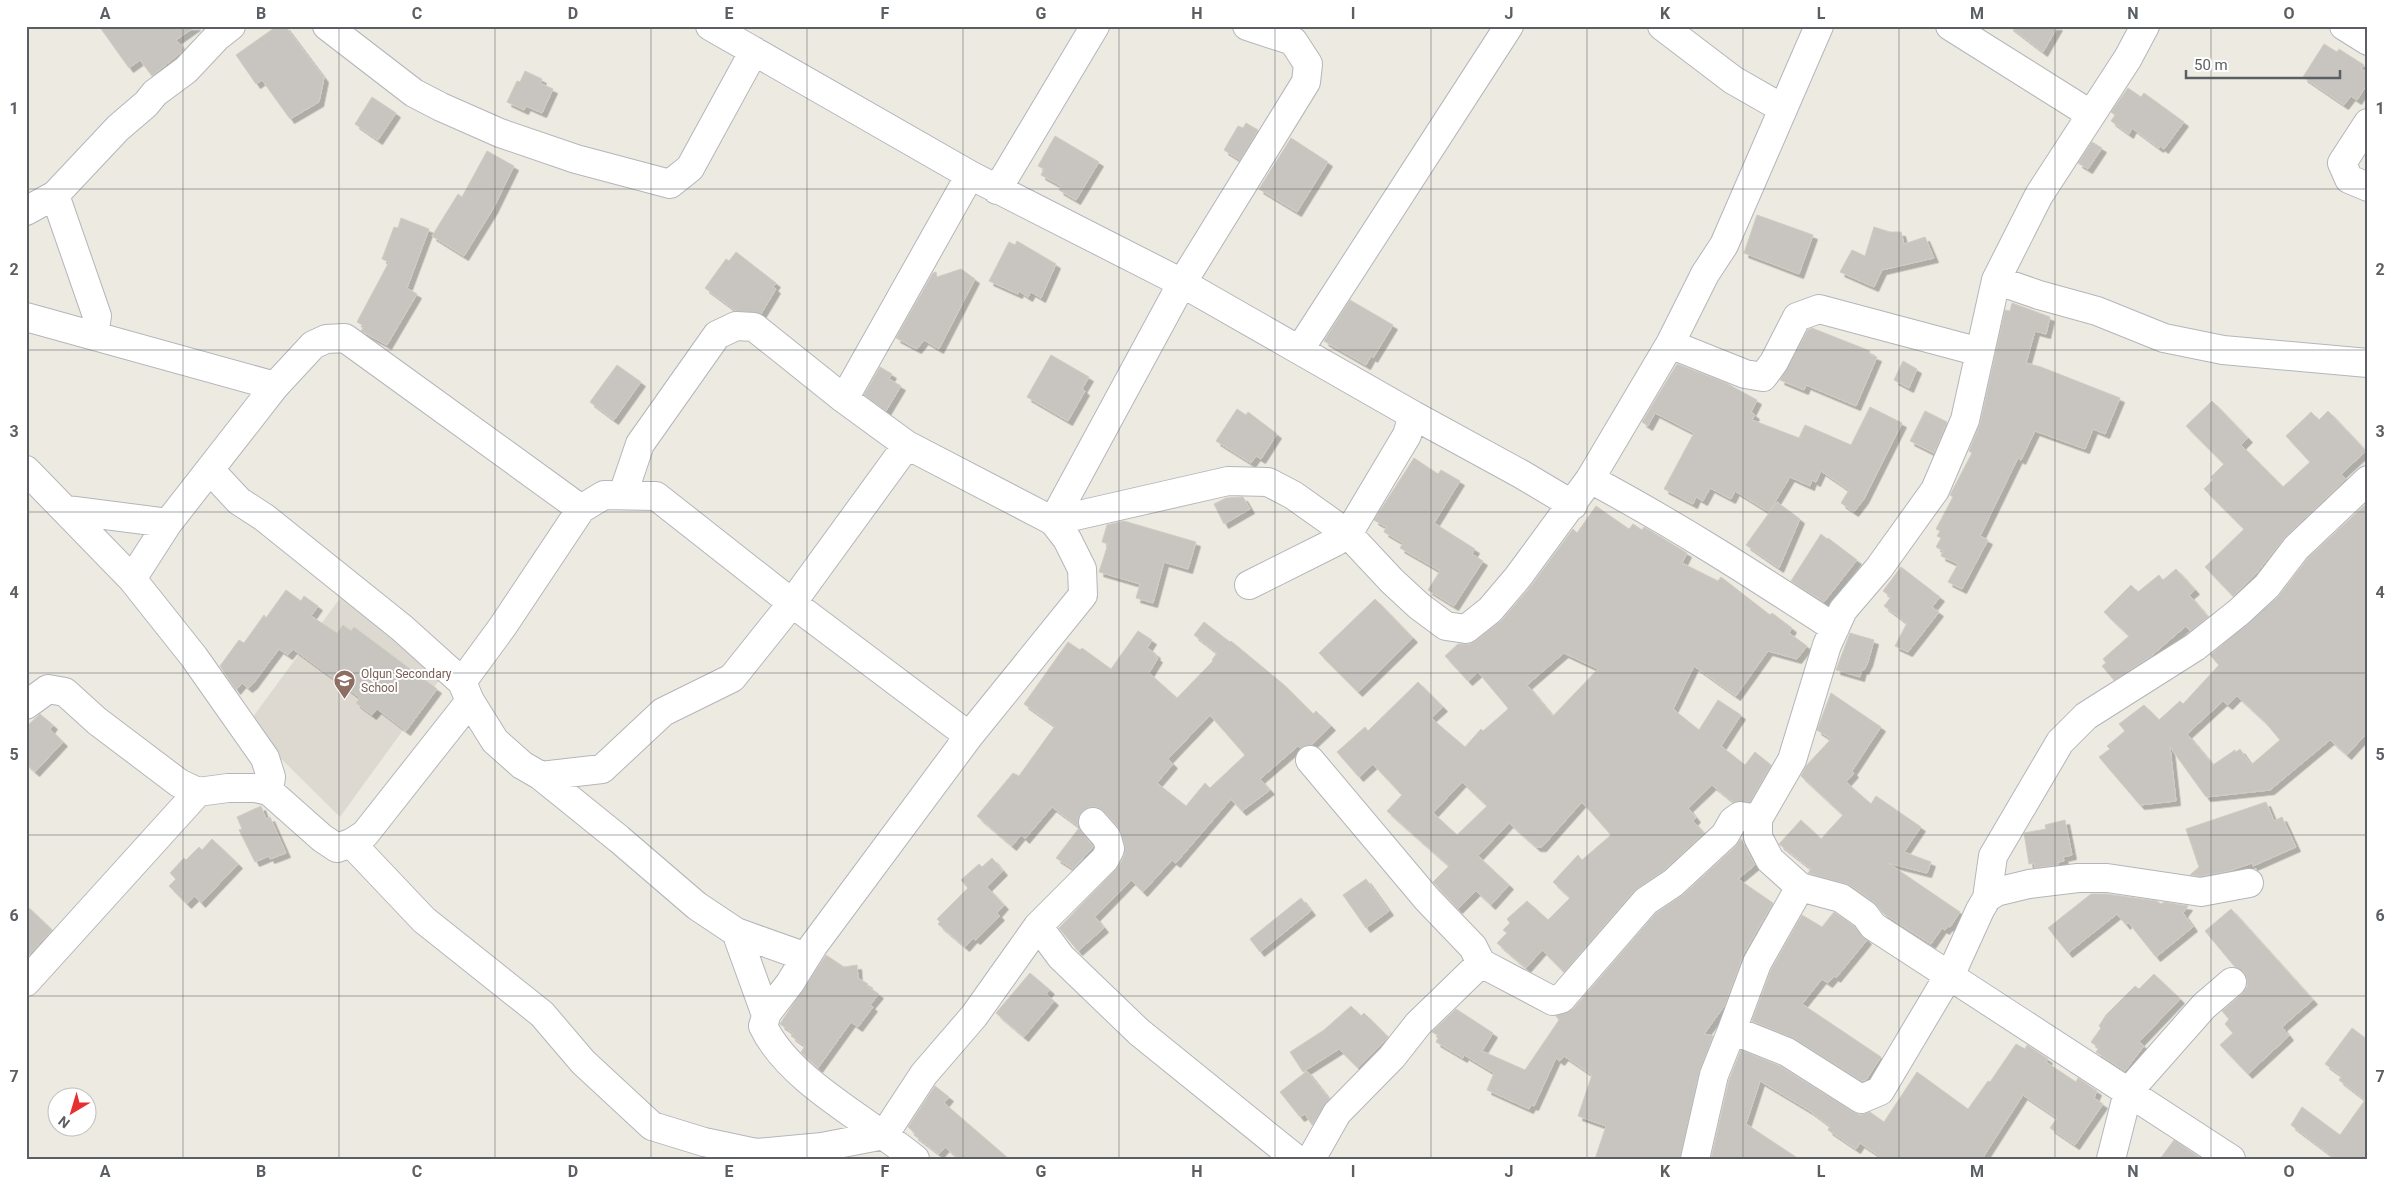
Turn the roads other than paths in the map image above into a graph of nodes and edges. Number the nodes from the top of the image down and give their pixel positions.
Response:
1 (231, 26) edge
2 (327, 26) edge
3 (710, 26) edge
4 (1095, 26) edge
5 (1247, 26) edge
6 (1509, 26) edge
7 (1662, 26) edge
8 (1819, 26) edge
9 (1950, 26) edge
10 (2145, 26) edge
11 (2344, 26) edge
12 (2368, 41) edge
13 (754, 51) junction
14 (1782, 108) junction
15 (2090, 114) junction
16 (2368, 123) edge
17 (970, 175) junction
18 (2368, 187) edge
19 (997, 190) junction
20 (55, 195) junction
21 (26, 211) edge
22 (1996, 280) junction
23 (1182, 283) junction
24 (26, 317) edge
25 (94, 335) junction
26 (1670, 344) junction
27 (1300, 349) junction
28 (1980, 352) junction
29 (2368, 363) edge
30 (275, 386) junction
31 (844, 398) junction
32 (1413, 415) junction
33 (907, 445) junction
34 (26, 470) edge
35 (210, 470) junction
36 (1590, 479) junction
37 (2368, 480) edge
38 (623, 494) junction
39 (1573, 505) junction
40 (581, 509) junction
41 (67, 510) junction
42 (1053, 521) junction
43 (168, 523) junction
44 (1348, 534) junction
45 (132, 579) junction
46 (1249, 585) dead end
47 (792, 603) junction
48 (1835, 628) junction
49 (466, 692) junction
50 (26, 705) edge
51 (969, 736) junction
52 (1310, 760) dead end
53 (541, 776) junction
54 (269, 791) junction
55 (198, 792) junction
56 (1758, 819) junction
57 (1093, 822) dead end
58 (351, 843) junction
59 (2248, 883) dead end
60 (1800, 887) junction
61 (1987, 898) junction
62 (1038, 926) junction
63 (736, 932) junction
64 (806, 957) junction
65 (1481, 963) junction
66 (1949, 976) junction
67 (26, 982) edge
68 (2232, 982) dead end
69 (766, 1015) junction
70 (1732, 1030) junction
71 (2128, 1092) junction
72 (884, 1134) junction
73 (915, 1159) edge
74 (1296, 1159) edge
75 (1311, 1159) edge
76 (1695, 1159) edge
77 (2111, 1159) edge
78 (2231, 1159) edge

1 - 20 street
2 - 13 street
3 - 13 street
4 - 19 street
5 - 23 street
6 - 27 street
7 - 14 street
8 - 14 street
9 - 15 street
10 - 15 street
11 - 12 street
13 - 17 street
14 - 26 street
15 - 22 street
16 - 18 street
17 - 19 street
17 - 31 street
19 - 23 street
20 - 21 street
20 - 25 street
22 - 28 street
22 - 29 street
23 - 27 street
23 - 42 street
24 - 25 street
25 - 30 street
26 - 28 street
26 - 36 street
27 - 32 street
28 - 48 street
30 - 35 street
30 - 40 street
31 - 33 street
31 - 38 street
32 - 39 street
32 - 44 street
33 - 42 street
33 - 47 street
34 - 41 street
35 - 43 street
35 - 49 street
36 - 39 street
36 - 48 street
37 - 61 street
38 - 40 street
38 - 47 street
39 - 44 street
40 - 49 street
41 - 43 street
41 - 45 street
42 - 44 street
42 - 51 street
43 - 45 street
44 - 46 street
45 - 54 street
47 - 51 street
47 - 53 street
48 - 56 street
49 - 53 street
49 - 58 street
50 - 55 street
51 - 64 street
52 - 65 street
53 - 63 street
54 - 55 street
54 - 58 street
55 - 67 street
56 - 60 street
56 - 65 street
57 - 62 street
58 - 72 street
59 - 61 street
60 - 66 street
60 - 70 street
61 - 66 street
62 - 72 street
62 - 74 street
63 - 64 street
63 - 69 street
64 - 69 street
65 - 75 street
66 - 70 street
66 - 71 street
68 - 71 street
69 - 72 street
70 - 76 street
71 - 77 street
71 - 78 street
72 - 73 street

